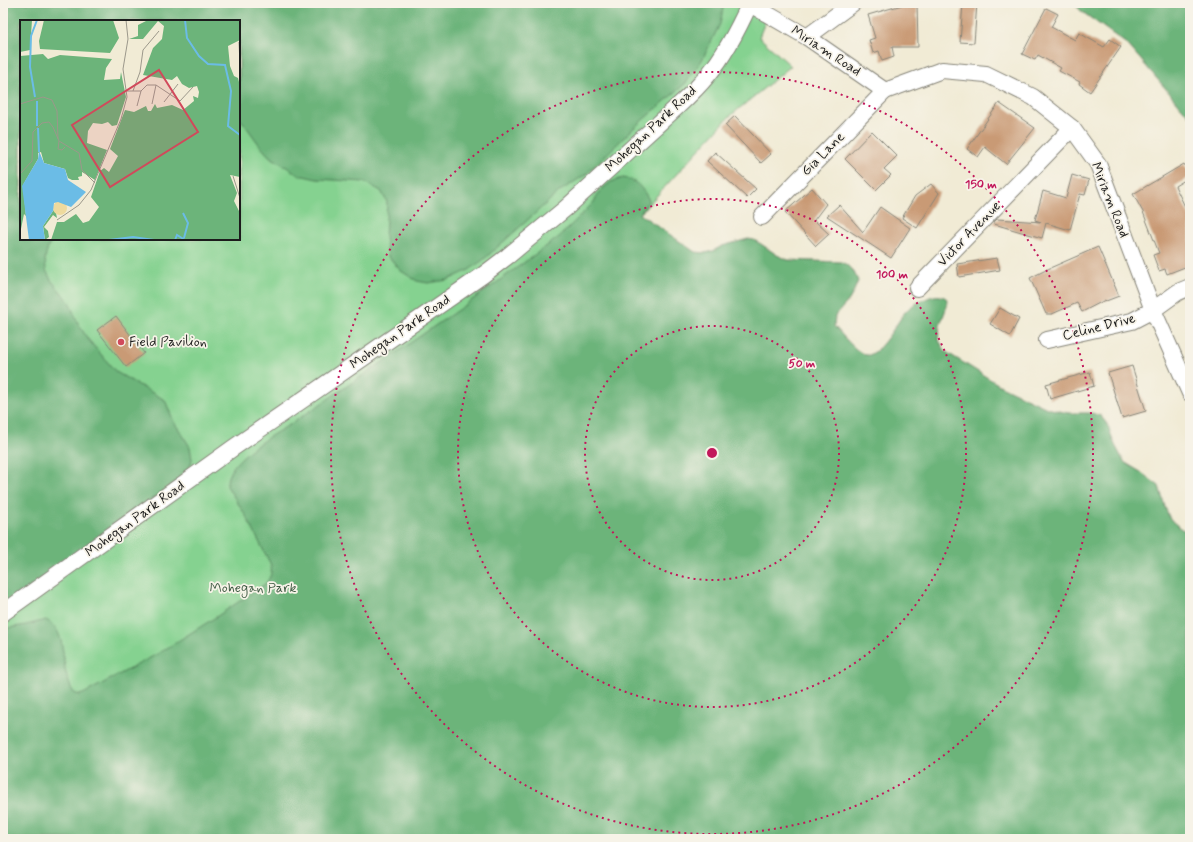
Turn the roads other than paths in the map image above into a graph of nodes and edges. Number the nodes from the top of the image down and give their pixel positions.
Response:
1 (853, 3) edge
2 (750, 4) edge
3 (807, 37) junction
4 (885, 91) junction
5 (1072, 128) junction
6 (762, 217) dead end
7 (1190, 287) edge
8 (917, 288) dead end
9 (1153, 310) junction
10 (1047, 340) dead end
11 (1190, 393) edge
12 (3, 613) edge

1 - 3 street
2 - 3 street, Miriam Road
2 - 12 street, Mohegan Park Road
3 - 4 street, Miriam Road
4 - 5 street, Miriam Road
4 - 6 street, Gia Lane
5 - 8 street, Victor Avenue
5 - 9 street, Miriam Road
7 - 9 street, Celine Drive
9 - 10 street, Celine Drive
9 - 11 street, Miriam Road

